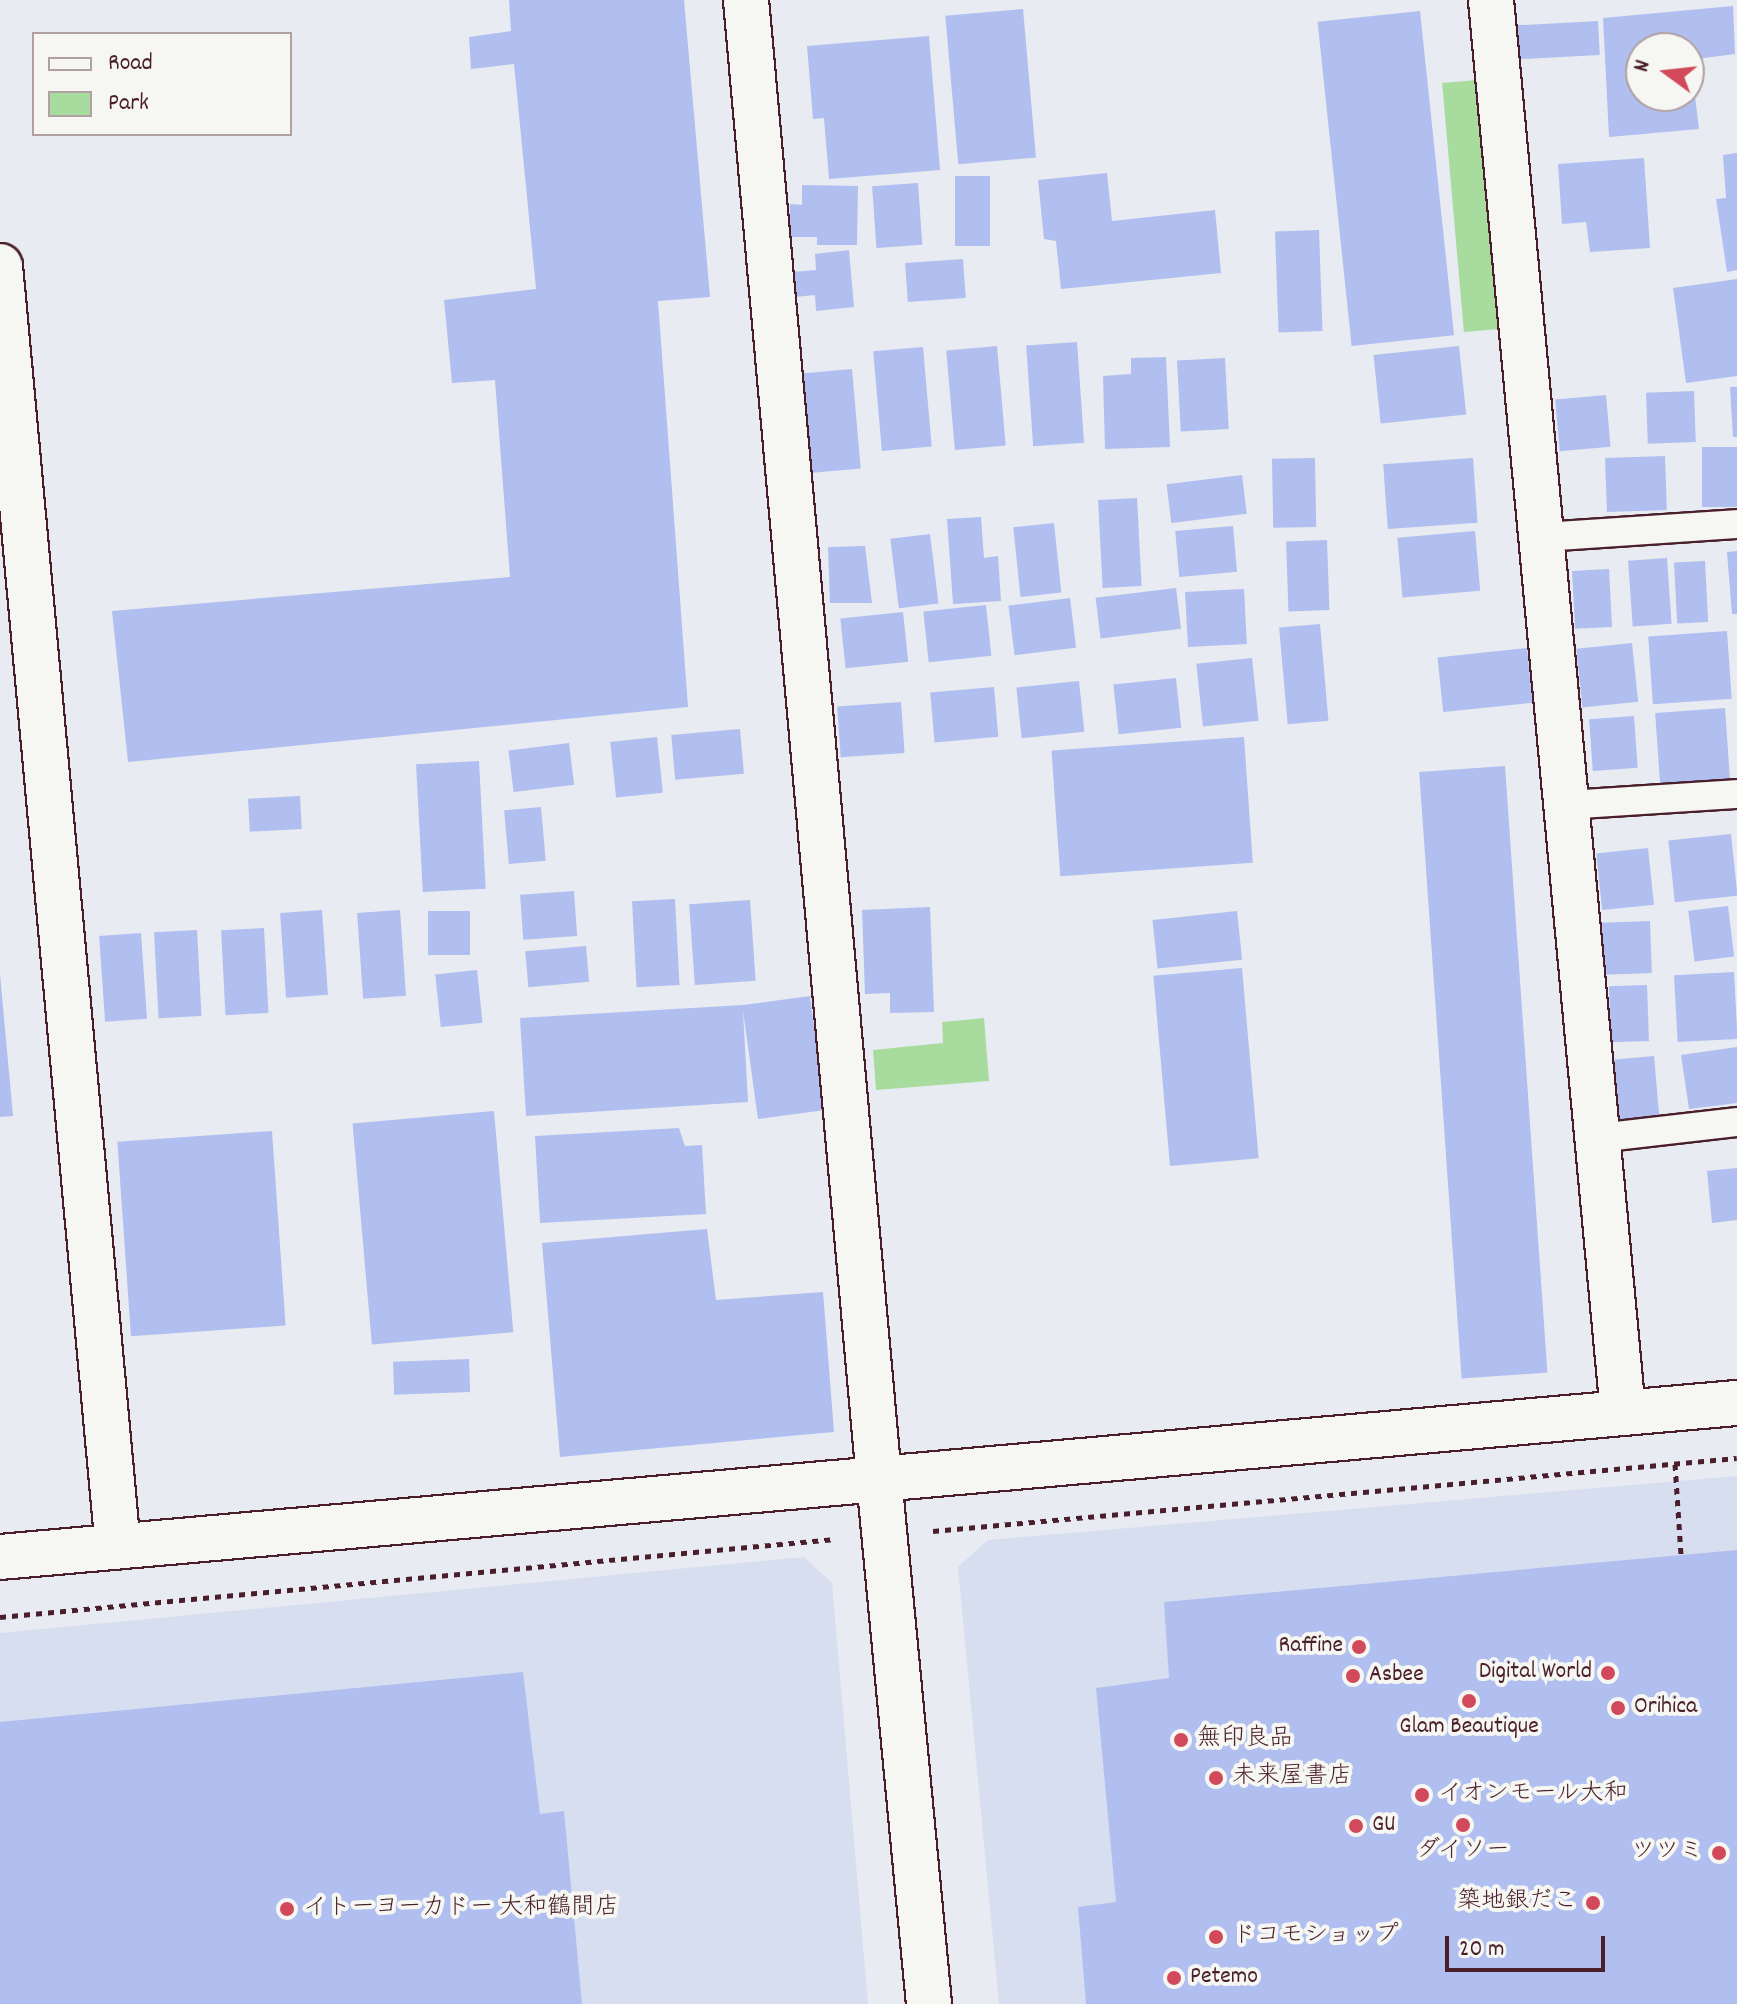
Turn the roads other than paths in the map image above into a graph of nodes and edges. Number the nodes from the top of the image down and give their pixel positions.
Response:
1 (746, 0) edge
2 (1491, 0) edge
3 (0, 266) edge
4 (1737, 524) edge
5 (1542, 537) junction
6 (1737, 794) edge
7 (1567, 805) junction
8 (1737, 1122) edge
9 (1598, 1138) junction
10 (1737, 1403) edge
11 (1623, 1413) junction
12 (879, 1478) junction
13 (118, 1547) junction
14 (0, 1557) edge
15 (929, 2004) edge

1 - 12 street
2 - 5 street
3 - 13 street
4 - 5 lane
5 - 7 street
6 - 7 lane
7 - 9 street
8 - 9 lane
9 - 11 street
10 - 11 street
11 - 12 street
12 - 13 street
12 - 15 street
13 - 14 street

